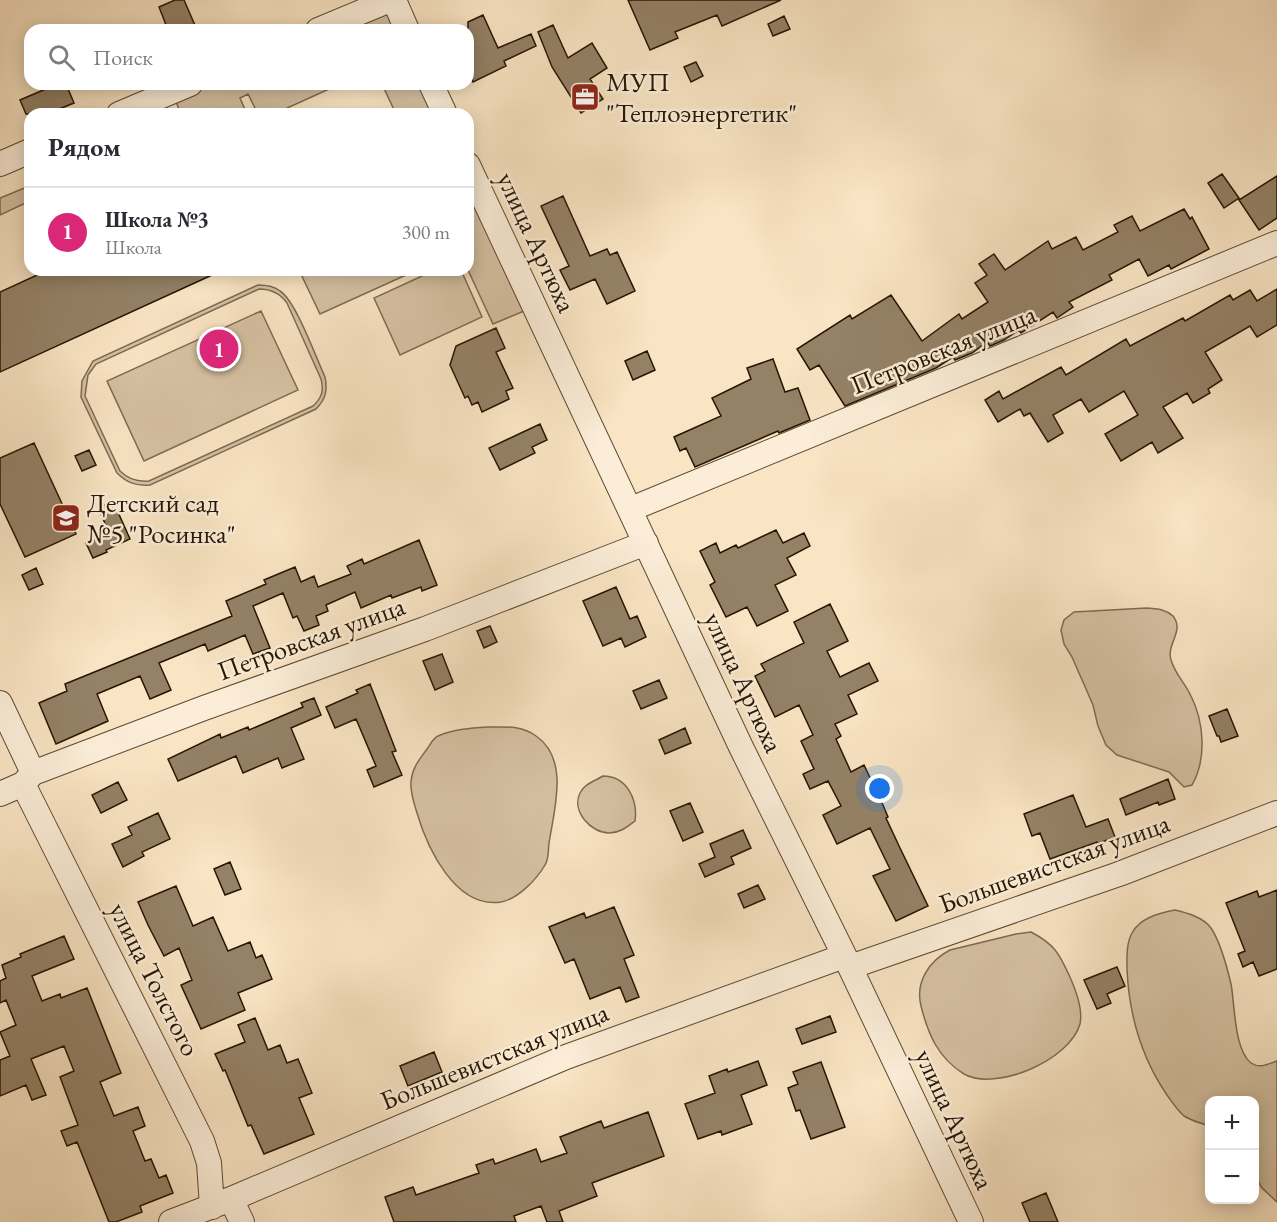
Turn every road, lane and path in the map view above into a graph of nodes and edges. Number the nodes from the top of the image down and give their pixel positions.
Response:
1 (389, 0) edge
2 (332, 24) edge
3 (403, 24) edge
4 (176, 90) edge
5 (434, 90) edge
6 (133, 108) edge
7 (442, 108) edge
8 (24, 154) edge
9 (0, 164) edge
10 (474, 178) edge
11 (1277, 243) edge
12 (630, 509) junction
13 (646, 543) junction
14 (0, 703) edge
15 (28, 779) junction
16 (0, 794) edge
17 (1277, 813) edge
18 (847, 962) junction
19 (222, 1203) junction
20 (171, 1222) edge
21 (242, 1222) edge
22 (971, 1222) edge

1 - 2 street
1 - 3 street
4 - 6 street
5 - 7 street
8 - 9 street
10 - 12 street, улица Артюха
11 - 12 street, Петровская улица
12 - 13 street, улица Артюха
13 - 15 street, Петровская улица
13 - 18 street, улица Артюха
14 - 15 street, улица Толстого
15 - 16 street, Петровская улица
15 - 19 street, улица Толстого
17 - 18 street, Большевистская улица
18 - 19 street, Большевистская улица
18 - 22 street, улица Артюха
19 - 20 street, Большевистская улица
19 - 21 street, улица Толстого

